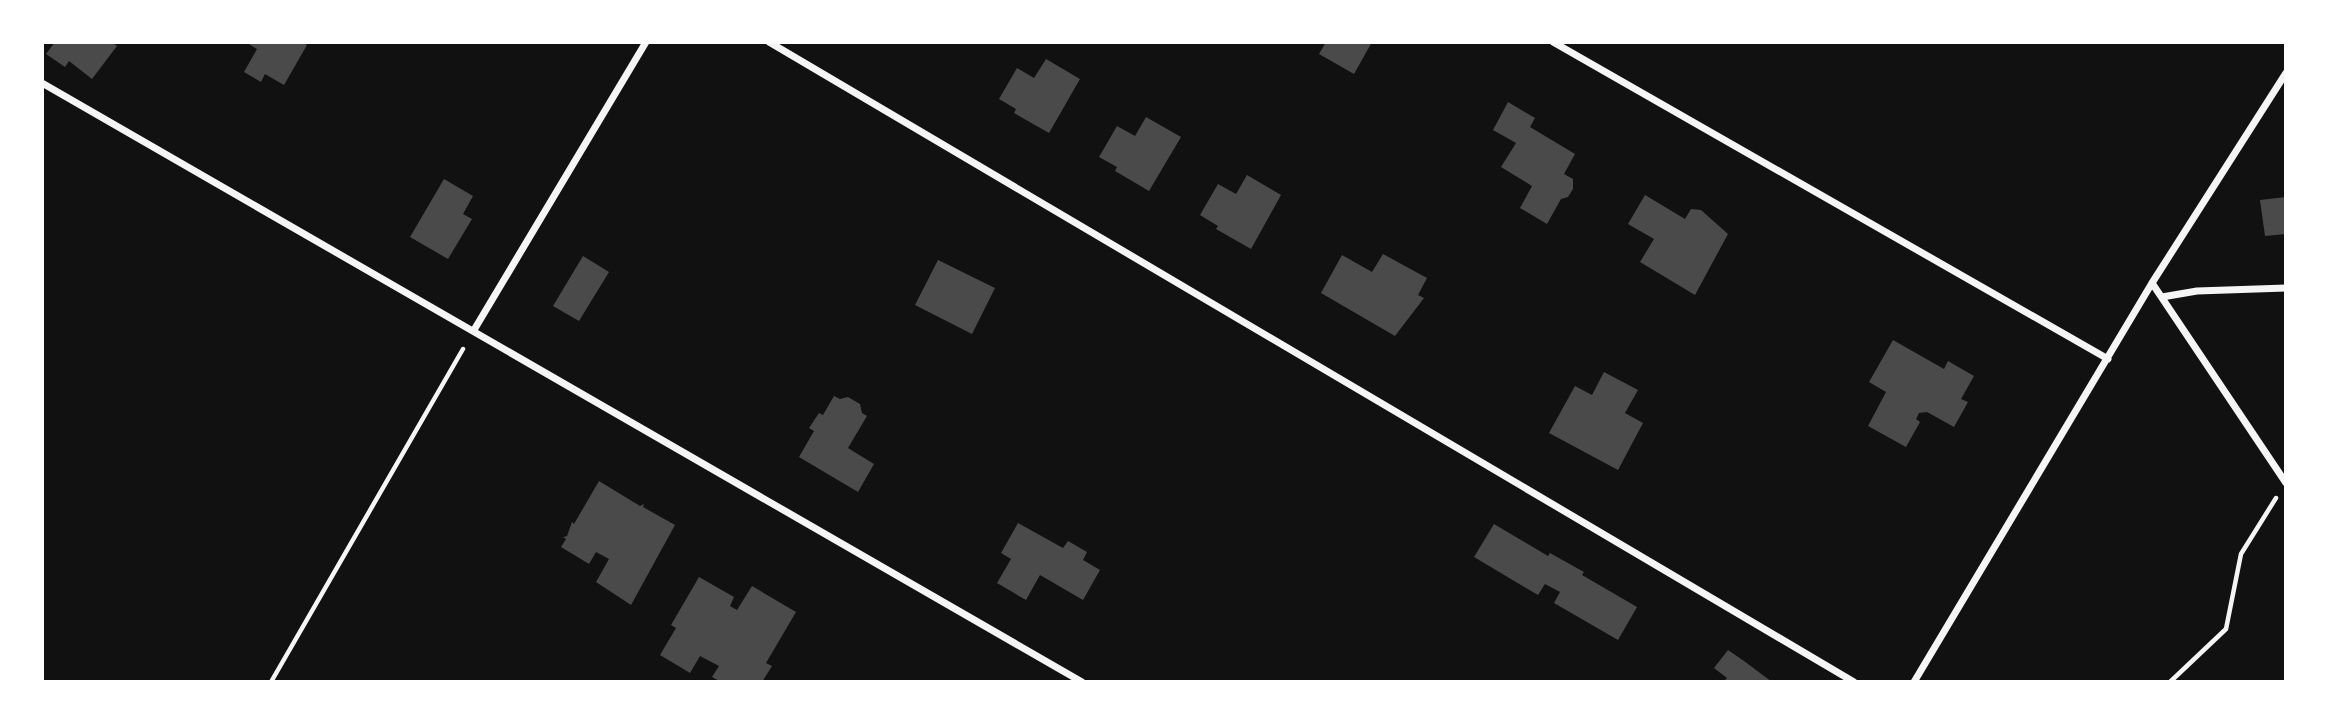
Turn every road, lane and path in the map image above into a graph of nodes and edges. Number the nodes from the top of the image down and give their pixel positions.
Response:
1 (646, 42) edge
2 (769, 42) edge
3 (1553, 42) edge
4 (2286, 73) edge
5 (42, 83) edge
6 (2152, 283) junction
7 (2286, 288) edge
8 (2162, 298) junction
9 (474, 330) junction
10 (2108, 359) junction
11 (2286, 482) edge
12 (271, 682) edge
13 (1082, 682) edge
14 (1854, 682) edge
15 (1914, 682) edge
16 (2169, 682) edge

1 - 9 street
2 - 14 street
3 - 10 street
4 - 6 street
5 - 9 street
6 - 8 street
6 - 10 street
7 - 8 street
8 - 11 street
9 - 12 path
9 - 13 street
10 - 15 street
11 - 16 path

